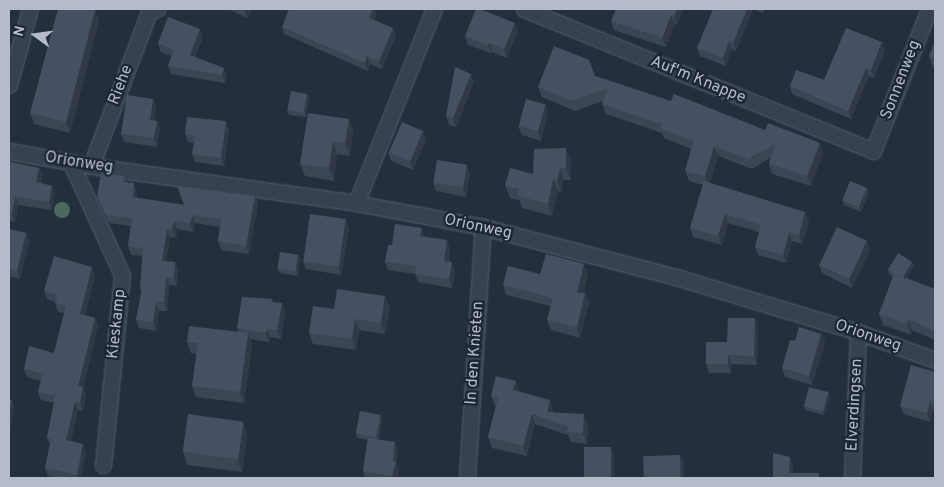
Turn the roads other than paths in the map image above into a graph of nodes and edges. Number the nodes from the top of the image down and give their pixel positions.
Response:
1 (30, 9) edge
2 (157, 9) edge
3 (434, 9) edge
4 (524, 9) edge
5 (929, 9) edge
6 (9, 85) edge
7 (9, 151) edge
8 (873, 151) joint
9 (71, 163) junction
10 (91, 166) junction
11 (356, 203) junction
12 (483, 227) junction
13 (858, 332) junction
14 (935, 360) edge
15 (103, 465) dead end
16 (467, 478) edge
17 (852, 478) edge

1 - 6 street
2 - 10 street, Riehe
3 - 11 street
4 - 8 street, Auf'm Knappe
5 - 8 street, Sonnenweg
7 - 9 street, Orionweg
9 - 10 street, Orionweg
9 - 15 street, Kieskamp
10 - 11 street, Orionweg
11 - 12 street, Orionweg
12 - 13 street, Orionweg
12 - 16 street, In den Knieten
13 - 14 street, Orionweg
13 - 17 street, Elverdingsen

